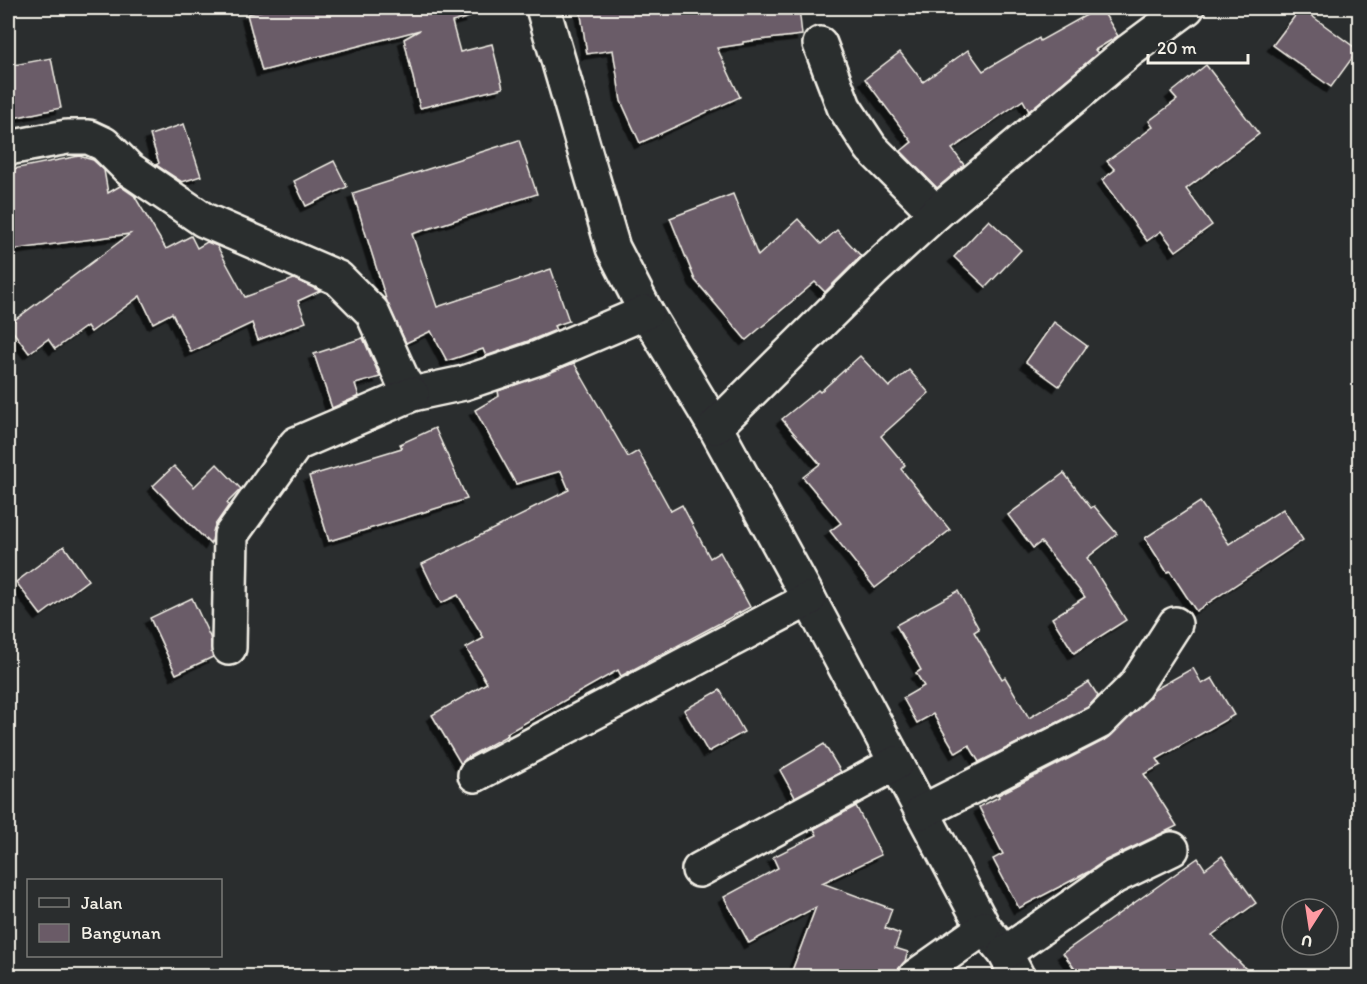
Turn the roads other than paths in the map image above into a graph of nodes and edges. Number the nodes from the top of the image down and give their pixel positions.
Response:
1 (543, 8) edge
2 (1187, 8) edge
3 (820, 44) dead end
4 (8, 148) edge
5 (936, 213) junction
6 (646, 312) junction
7 (412, 394) junction
8 (715, 427) junction
9 (809, 599) junction
10 (1175, 624) dead end
11 (229, 648) dead end
12 (896, 763) junction
13 (475, 775) dead end
14 (922, 812) junction
15 (1172, 849) dead end
16 (699, 870) dead end
17 (984, 928) junction
18 (1011, 965) edge
19 (916, 976) edge

1 - 6 street
2 - 5 street
3 - 5 street
4 - 7 street
5 - 8 street
6 - 7 street
6 - 8 street
7 - 11 street
8 - 9 street
9 - 12 street
9 - 13 street
10 - 14 street
12 - 14 street
12 - 16 street
14 - 17 street
15 - 18 street
17 - 18 street
17 - 19 street

